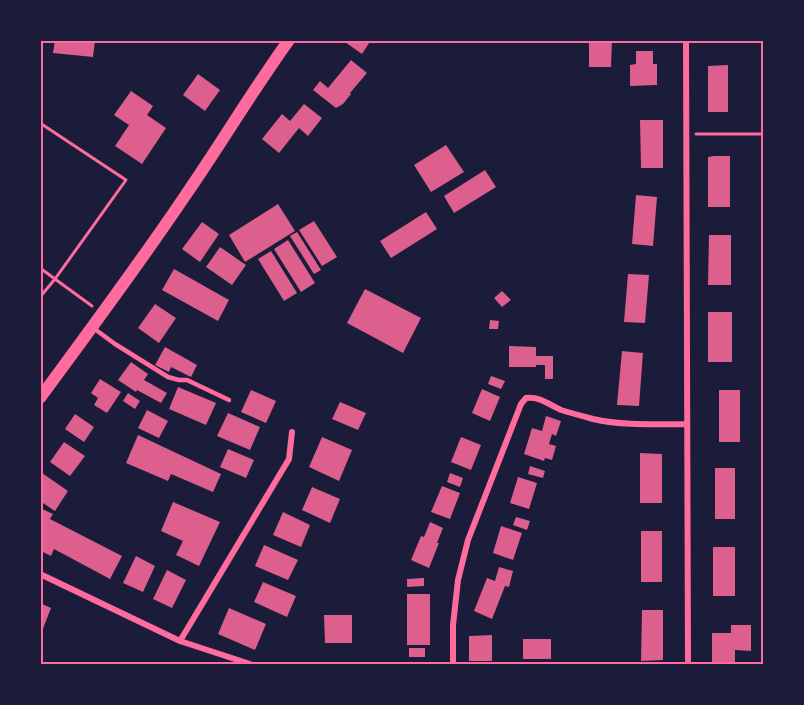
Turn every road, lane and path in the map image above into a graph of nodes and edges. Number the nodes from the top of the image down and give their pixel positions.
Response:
1 (289, 40) edge
2 (686, 40) edge
3 (40, 123) edge
4 (686, 134) junction
5 (764, 134) edge
6 (40, 268) edge
7 (55, 279) junction
8 (40, 297) edge
9 (102, 314) junction
10 (92, 327) junction
11 (40, 398) edge
12 (229, 400) dead end
13 (687, 424) junction
14 (292, 432) dead end
15 (40, 574) edge
16 (180, 641) junction
17 (250, 664) edge
18 (453, 664) edge
19 (688, 664) edge

1 - 9 main road
2 - 4 street
3 - 7 path
4 - 5 path
4 - 13 street
6 - 7 path
7 - 8 path
7 - 9 path
9 - 10 main road
10 - 11 main road
10 - 12 lane
13 - 18 street
13 - 19 street
14 - 16 street
15 - 16 street
16 - 17 street

